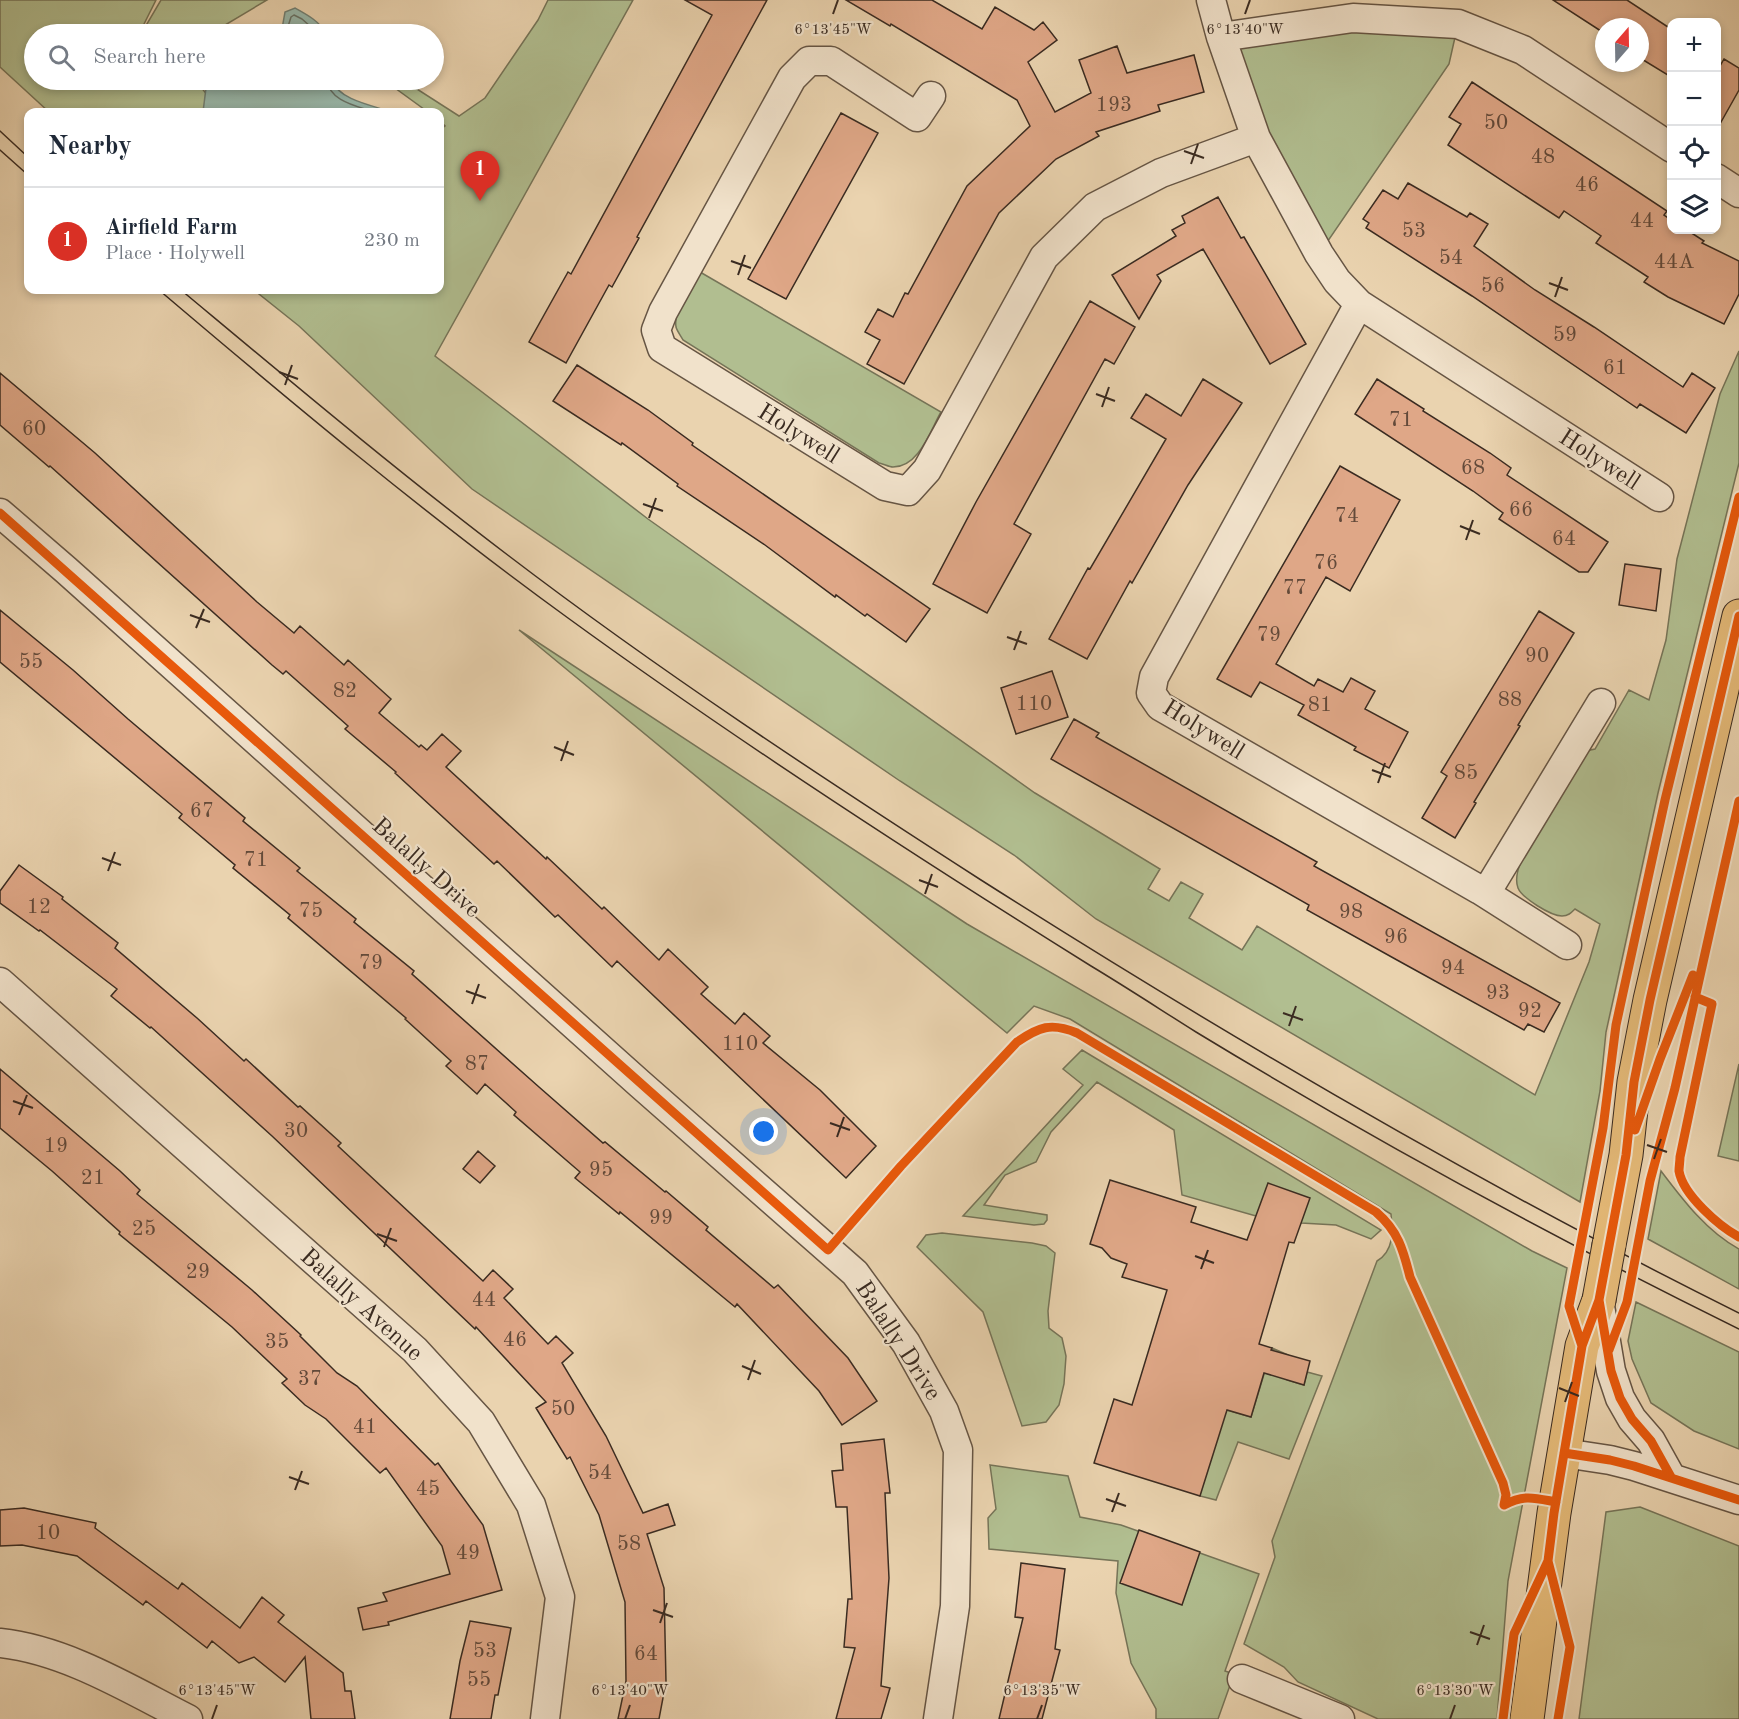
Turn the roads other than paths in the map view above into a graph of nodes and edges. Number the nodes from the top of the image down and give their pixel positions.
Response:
1 (1211, 0) edge
2 (1462, 12) edge
3 (1221, 38) junction
4 (931, 96) dead end
5 (1256, 138) junction
6 (1667, 145) edge
7 (1719, 180) edge
8 (1739, 193) edge
9 (1359, 304) junction
10 (1659, 497) dead end
11 (0, 513) edge
12 (1739, 616) edge
13 (1601, 703) dead end
14 (1486, 893) junction
15 (1567, 945) dead end
16 (0, 982) edge
17 (1599, 1300) junction
18 (1564, 1453) junction
19 (1671, 1477) junction
20 (1739, 1500) edge
21 (0, 1643) edge
22 (1242, 1679) dead end
23 (188, 1719) edge
24 (545, 1719) edge
25 (938, 1719) edge
26 (1340, 1719) edge
27 (1527, 1719) edge

1 - 3 street, Holywell
2 - 3 street
2 - 6 street
3 - 5 street, Holywell
4 - 5 street, Holywell
5 - 9 street, Holywell
7 - 8 street
9 - 10 street, Holywell
9 - 14 street, Holywell
11 - 25 street, Balally Drive
12 - 17 main road, bridge
13 - 14 street
14 - 15 street, Holywell
16 - 24 street, Balally Avenue
17 - 18 main road
17 - 19 street
18 - 19 street
18 - 27 main road
19 - 20 street
21 - 23 street
22 - 26 street

